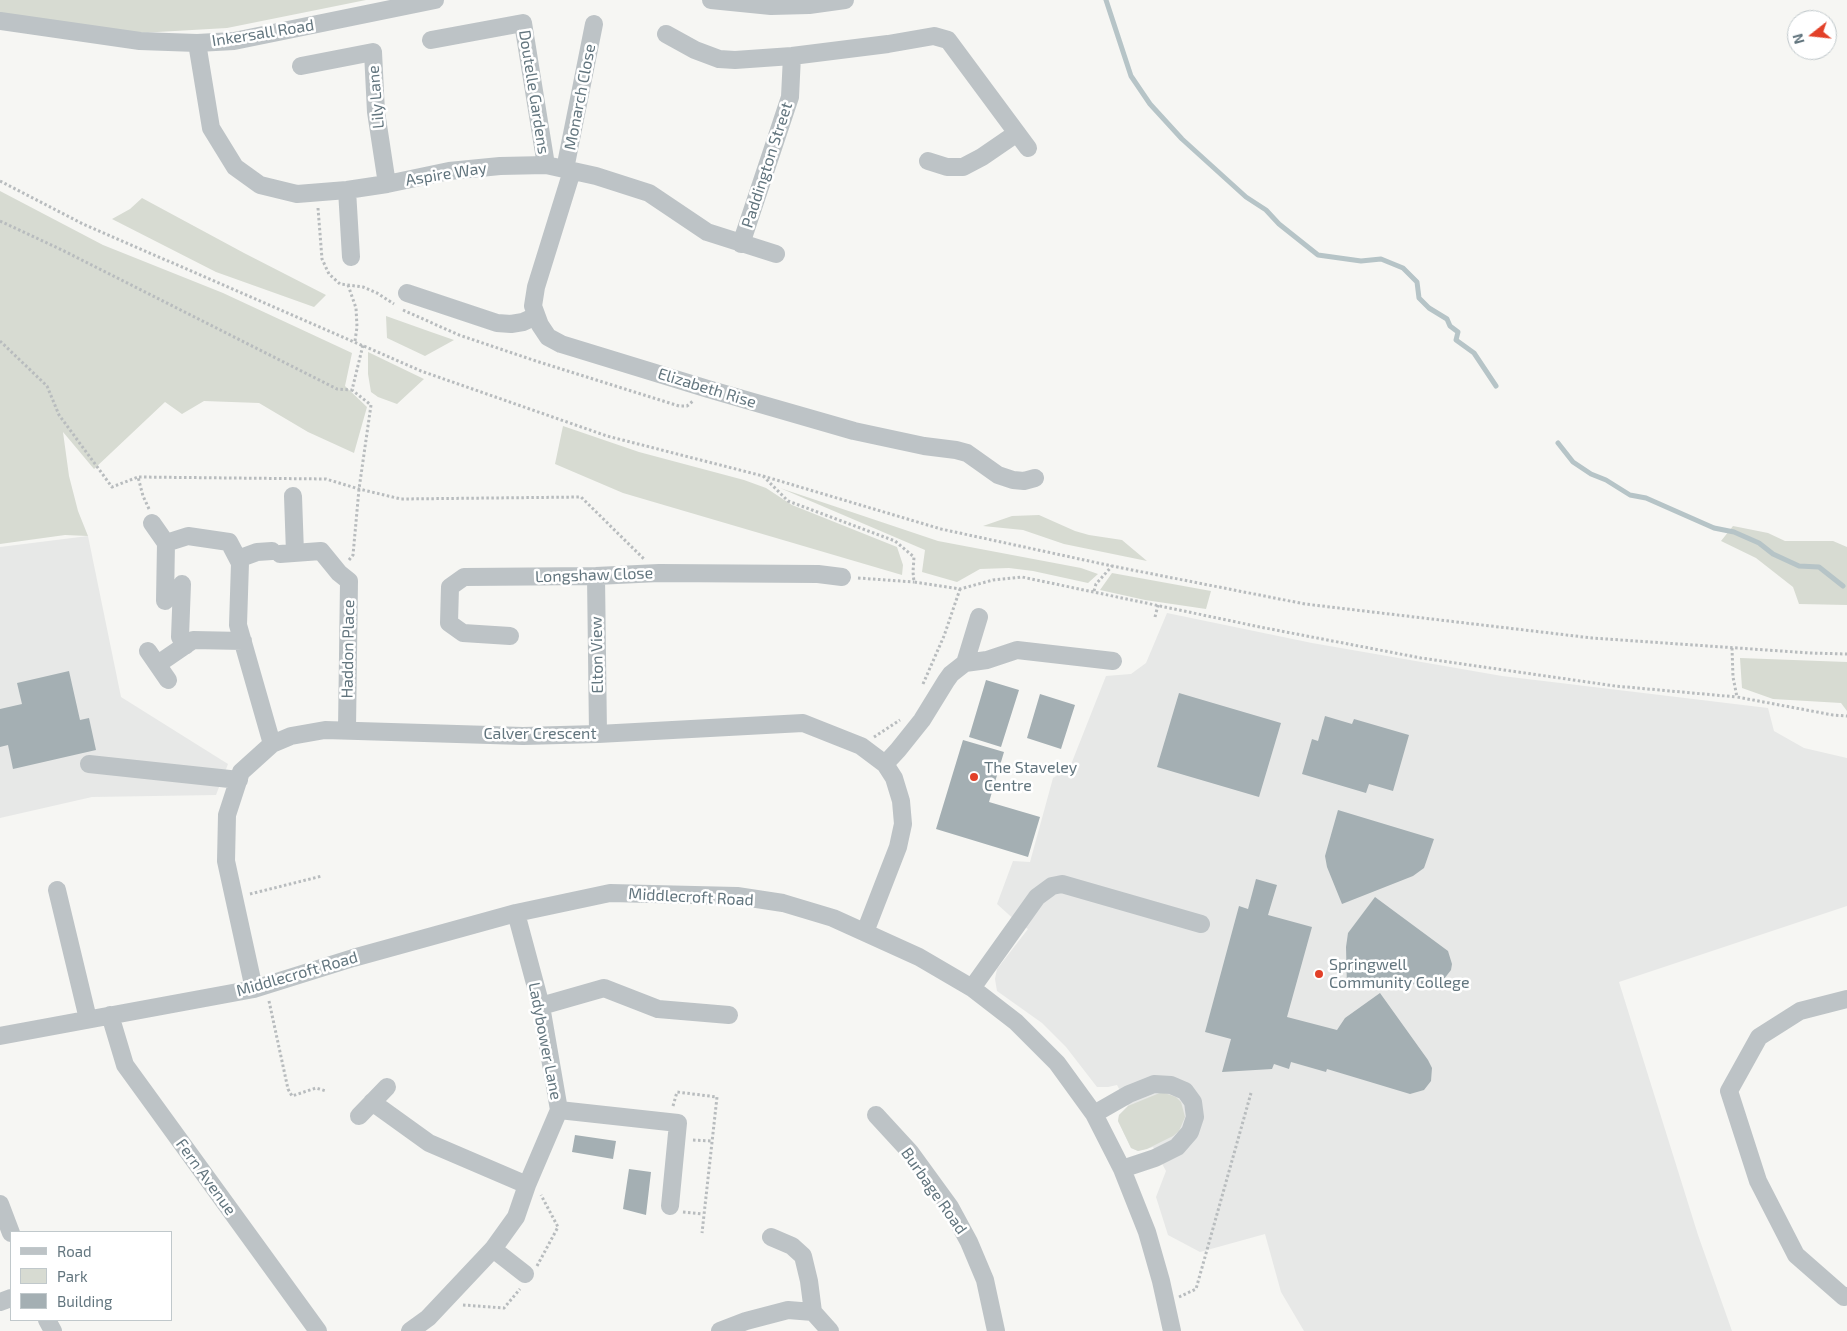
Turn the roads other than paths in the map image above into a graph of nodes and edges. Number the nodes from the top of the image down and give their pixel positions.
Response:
1 (435, 0) edge
2 (710, 0) edge
3 (845, 0) edge
4 (0, 21) edge
5 (594, 24) dead end
6 (666, 34) dead end
7 (431, 40) dead end
8 (197, 44) junction
9 (792, 56) junction
10 (301, 66) dead end
11 (1017, 133) junction
12 (1028, 148) dead end
13 (928, 161) dead end
14 (546, 165) junction
15 (569, 170) junction
16 (386, 184) junction
17 (347, 190) junction
18 (742, 244) junction
19 (776, 254) dead end
20 (352, 257) dead end
21 (407, 293) dead end
22 (536, 316) junction
23 (1035, 478) dead end
24 (293, 496) dead end
25 (152, 523) dead end
26 (166, 543) junction
27 (282, 552) junction
28 (238, 559) junction
29 (596, 576) junction
30 (842, 577) road end
31 (182, 584) dead end
32 (165, 601) dead end
33 (979, 617) dead end
34 (510, 636) dead end
35 (243, 641) junction
36 (185, 646) junction
37 (1113, 661) dead end
38 (965, 664) junction
39 (168, 680) dead end
40 (347, 729) junction
41 (598, 734) junction
42 (272, 744) junction
43 (89, 764) dead end
44 (885, 764) junction
45 (239, 780) junction
46 (57, 890) dead end
47 (516, 912) junction
48 (1201, 924) dead end
49 (865, 932) junction
50 (260, 987) junction
51 (972, 988) junction
52 (1847, 999) edge
53 (541, 1006) junction
54 (110, 1015) junction
55 (729, 1015) dead end
56 (88, 1019) junction
57 (0, 1036) edge
58 (387, 1087) dead end
59 (372, 1102) junction
60 (559, 1110) junction
61 (1094, 1114) junction
62 (876, 1115) dead end
63 (359, 1116) dead end
64 (1122, 1169) junction
65 (528, 1185) junction
66 (0, 1204) edge
67 (670, 1206) dead end
68 (10, 1231) edge
69 (771, 1237) dead end
70 (493, 1249) junction
71 (525, 1274) dead end
72 (1845, 1297) edge
73 (813, 1312) junction
74 (317, 1331) edge
75 (410, 1331) edge
76 (720, 1331) edge
77 (830, 1331) edge
78 (996, 1331) edge
79 (1172, 1331) edge

1 - 8 street, Inkersall Road
2 - 3 street
4 - 8 street, Inkersall Road
5 - 15 street, Monarch Close
6 - 9 street
7 - 14 street, Doutelle Gardens
8 - 17 street, Aspire Way
9 - 11 street
9 - 18 street, Paddington Street
10 - 16 street, Lily Lane
11 - 12 street
11 - 13 street
14 - 15 street, Aspire Way
14 - 16 street, Aspire Way
15 - 18 street, Aspire Way
15 - 22 street, Elizabeth Rise
16 - 17 street, Aspire Way
17 - 20 street
18 - 19 street, Aspire Way
21 - 22 street
22 - 23 street, Elizabeth Rise
24 - 27 street
25 - 26 street
26 - 28 street
26 - 32 street
27 - 28 street
27 - 40 street, Haddon Place
28 - 35 street
29 - 30 street, Longshaw Close
29 - 34 street, Longshaw Close
29 - 41 street, Elton View
31 - 36 street
33 - 38 street
35 - 36 street
35 - 42 street
36 - 39 street
37 - 38 street
38 - 44 street
40 - 41 street, Calver Crescent
40 - 42 street, Calver Crescent
41 - 44 street, Calver Crescent
42 - 45 street, Calver Crescent
43 - 45 street
44 - 49 street, Calver Crescent
45 - 50 street, Calver Crescent
46 - 56 street
47 - 49 street, Middlecroft Road
47 - 50 street, Middlecroft Road
47 - 53 street, Ladybower Lane
48 - 51 street
49 - 51 street, Middlecroft Road
50 - 54 street, Middlecroft Road
51 - 61 street, Middlecroft Road
52 - 72 street
53 - 55 street
53 - 60 street, Ladybower Lane
54 - 56 street, Middlecroft Road
54 - 74 street, Fern Avenue
56 - 57 street, Middlecroft Road
58 - 59 street
59 - 63 street
59 - 65 street
60 - 65 street, Ladybower Lane
60 - 67 street
61 - 64 street, Middlecroft Road
61 - 64 street
62 - 78 street, Burbage Road
64 - 79 street, Middlecroft Road
65 - 70 street, Ladybower Lane
66 - 68 street
69 - 73 street
70 - 71 street
70 - 75 street, Ladybower Lane
73 - 76 street
73 - 77 street

